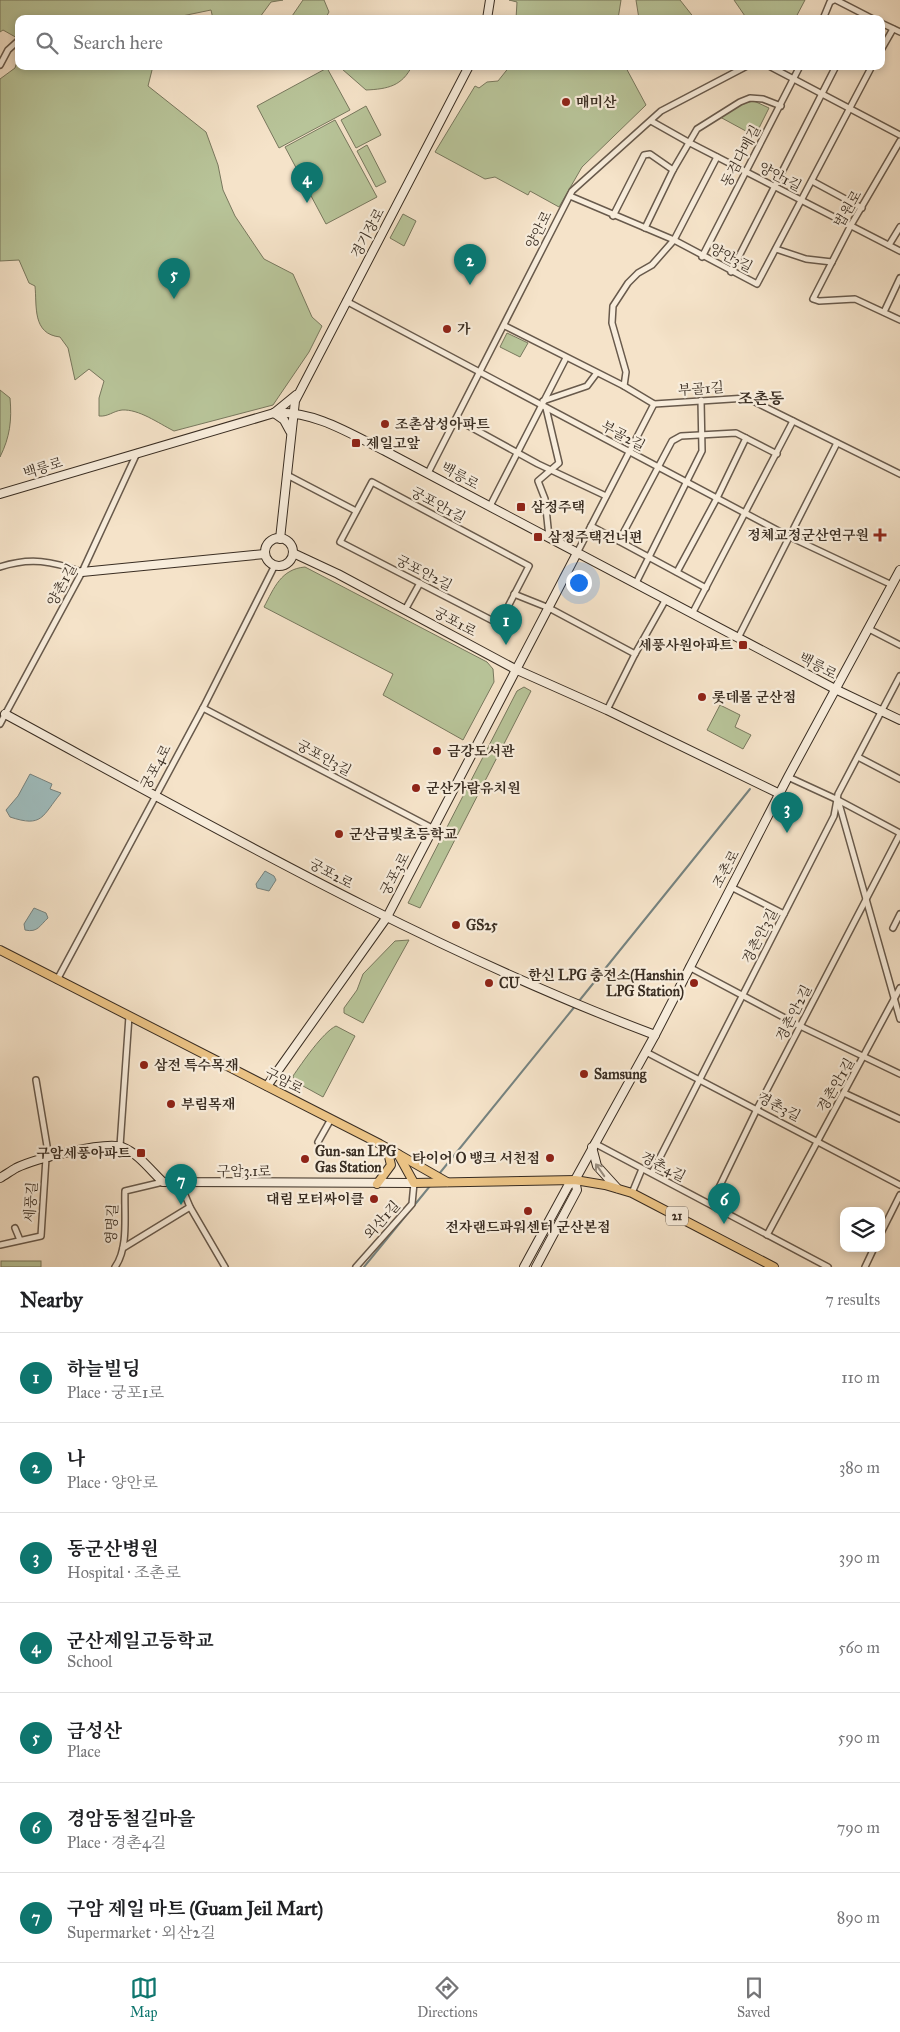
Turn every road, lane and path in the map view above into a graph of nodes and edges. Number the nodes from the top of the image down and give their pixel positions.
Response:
1 (490, 0) edge
2 (835, 0) edge
3 (488, 15) edge
4 (825, 15) edge
5 (859, 15) edge
6 (885, 25) edge
7 (894, 29) junction
8 (900, 32) edge
9 (15, 44) edge
10 (885, 44) edge
11 (0, 65) edge
12 (467, 70) edge
13 (739, 70) edge
14 (776, 70) edge
15 (798, 70) edge
16 (834, 70) edge
17 (870, 70) edge
18 (793, 79) junction
19 (822, 95) junction
20 (780, 106) junction
21 (851, 110) junction
22 (651, 121) junction
23 (900, 135) edge
24 (900, 141) edge
25 (690, 143) junction
26 (717, 156) junction
27 (674, 170) junction
28 (746, 171) junction
29 (812, 181) junction
30 (774, 187) junction
31 (570, 196) junction
32 (802, 201) junction
33 (862, 208) junction
34 (613, 216) junction
35 (851, 225) junction
36 (900, 227) edge
37 (644, 228) junction
38 (674, 240) junction
39 (889, 245) junction
40 (776, 249) junction
41 (900, 251) edge
42 (702, 257) junction
43 (832, 262) junction
44 (731, 272) junction
45 (900, 278) edge
46 (346, 301) junction
47 (884, 312) junction
48 (900, 320) edge
49 (505, 326) junction
50 (566, 358) junction
51 (480, 372) junction
52 (596, 374) junction
53 (624, 386) junction
54 (299, 393) junction
55 (701, 400) junction
56 (654, 404) junction
57 (543, 405) junction
58 (274, 413) junction
59 (293, 413) junction
60 (311, 418) junction
61 (456, 419) junction
62 (794, 421) junction
63 (334, 426) junction
64 (702, 434) junction
65 (292, 435) junction
66 (746, 438) junction
67 (837, 443) junction
68 (516, 450) junction
69 (629, 451) junction
70 (137, 453) junction
71 (777, 454) junction
72 (658, 466) junction
73 (551, 470) junction
74 (428, 473) junction
75 (900, 474) edge
76 (289, 476) junction
77 (687, 482) junction
78 (0, 494) edge
79 (606, 496) junction
80 (717, 498) junction
81 (490, 506) junction
82 (356, 511) junction
83 (746, 513) junction
84 (591, 526) junction
85 (549, 537) junction
86 (790, 537) junction
87 (280, 538) junction
88 (619, 541) junction
89 (293, 553) junction
90 (577, 553) junction
91 (265, 554) junction
92 (649, 557) junction
93 (275, 565) junction
94 (0, 567) edge
95 (900, 570) edge
96 (82, 572) junction
97 (678, 572) junction
98 (420, 583) junction
99 (636, 583) junction
100 (892, 586) junction
101 (706, 588) junction
102 (514, 594) junction
103 (666, 599) junction
104 (549, 608) junction
105 (406, 610) junction
106 (692, 614) junction
107 (869, 629) junction
108 (738, 638) junction
109 (900, 645) edge
110 (635, 654) junction
111 (515, 670) junction
112 (900, 676) edge
113 (835, 689) junction
114 (203, 708) junction
115 (607, 710) junction
116 (882, 711) junction
117 (5, 714) junction
118 (900, 720) edge
119 (0, 724) edge
120 (858, 757) junction
121 (788, 777) junction
122 (900, 779) edge
123 (780, 794) junction
124 (155, 795) junction
125 (838, 800) junction
126 (434, 829) junction
127 (900, 834) edge
128 (731, 887) junction
129 (865, 899) junction
130 (784, 914) junction
131 (900, 914) edge
132 (387, 917) junction
133 (893, 928) dead end
134 (0, 950) edge
135 (690, 967) junction
136 (57, 980) junction
137 (900, 988) edge
138 (743, 995) junction
139 (894, 1000) junction
140 (129, 1016) junction
141 (900, 1020) edge
142 (800, 1026) junction
143 (655, 1035) junction
144 (646, 1052) junction
145 (864, 1058) junction
146 (900, 1074) edge
147 (36, 1080) dead end
148 (700, 1080) junction
149 (267, 1086) junction
150 (844, 1093) junction
151 (757, 1109) junction
152 (331, 1119) junction
153 (900, 1119) edge
154 (817, 1140) junction
155 (318, 1142) dead end
156 (593, 1145) junction
157 (120, 1146) junction
158 (387, 1148) junction
159 (398, 1154) junction
160 (48, 1158) junction
161 (642, 1169) junction
162 (652, 1173) junction
163 (0, 1178) edge
164 (575, 1180) junction
165 (163, 1182) junction
166 (180, 1183) junction
167 (416, 1183) junction
168 (448, 1183) junction
169 (376, 1184) junction
170 (900, 1185) edge
171 (617, 1188) junction
172 (632, 1193) junction
173 (900, 1195) edge
174 (711, 1204) junction
175 (190, 1207) junction
176 (885, 1225) edge
177 (15, 1228) dead end
178 (767, 1235) junction
179 (20, 1240) junction
180 (0, 1245) edge
181 (122, 1248) junction
182 (872, 1252) edge
183 (115, 1267) edge
184 (225, 1267) edge
185 (356, 1267) edge
186 (524, 1267) edge
187 (536, 1267) edge
188 (774, 1267) edge
189 (828, 1267) edge
190 (865, 1267) edge

1 - 3 street
2 - 4 street
2 - 5 street
6 - 7 street
7 - 8 street
7 - 10 street
9 - 11 street
12 - 46 street, 경기장로
13 - 22 street, 양안로
14 - 18 street
15 - 18 street, 동검다메길
16 - 19 street
17 - 21 street
18 - 19 street
18 - 20 street, 동검다메길
19 - 21 street
19 - 30 street
20 - 25 street
20 - 28 street, 동검다메길
21 - 23 street
21 - 29 street, 양안3길
22 - 25 street, 양안1길
22 - 31 street, 양안로
24 - 33 street, 법원로
25 - 26 street, 양안1길
25 - 27 street
26 - 28 street, 양안1길
26 - 38 street
27 - 34 street
27 - 37 street
28 - 30 street, 양안1길
28 - 42 street, 동검다메길
29 - 32 street, 양안3길
29 - 33 street
30 - 32 street, 양안1길
30 - 44 street
31 - 34 street, 양안3길
31 - 49 street, 양안로
32 - 35 street, 양안1길
32 - 40 street, 양안3길
33 - 35 street, 법원로
34 - 37 street, 양안3길
35 - 39 street, 양안1길
35 - 43 street, 법원로
36 - 39 street
37 - 38 street, 양안3길
38 - 42 street, 양안3길
38 - 53 street
39 - 41 street, 양안1길
40 - 43 street
40 - 44 street, 양안3길
42 - 44 street, 양안3길
43 - 47 street, 법원로
45 - 47 street
46 - 51 street, 부골2길
46 - 54 street, 경기장로
47 - 48 street
49 - 50 street
49 - 51 street, 양안로
50 - 52 street
50 - 57 street
51 - 57 street, 부골2길
51 - 61 street, 양안로
52 - 53 street
52 - 57 street
53 - 56 street
54 - 58 street
54 - 59 street, 경기장로
54 - 63 street
55 - 56 street, 부골1길
55 - 62 street, 부골1길
55 - 64 street
56 - 69 street
57 - 68 street
57 - 69 street, 부골2길
57 - 73 street
58 - 59 street, 백릉로
58 - 65 street
58 - 70 street, 백릉로
59 - 60 street, 백릉로
59 - 65 street
60 - 63 street, 백릉로
60 - 65 street
61 - 68 street
61 - 74 street, 양안로
62 - 67 street, 부골1길
62 - 71 street
63 - 74 street, 백릉로
64 - 66 street
64 - 72 street
64 - 77 street
65 - 76 street
66 - 71 street
66 - 80 street
67 - 75 street, 부골1길
67 - 86 street
68 - 73 street
68 - 81 street
69 - 72 street, 부골2길
69 - 79 street
70 - 78 street, 백릉로
70 - 96 street, 양촌1길
71 - 83 street
72 - 77 street, 부골2길
72 - 88 street
73 - 79 street
73 - 85 street
74 - 81 street, 백릉로
76 - 82 street
76 - 87 street
77 - 80 street, 부골2길
77 - 92 street
79 - 84 street
80 - 83 street, 부골2길
80 - 97 street
81 - 85 street, 백릉로
82 - 98 street, 궁포안2길
82 - 102 street, 궁포안1길
83 - 86 street, 부골2길
83 - 101 street
84 - 88 street
84 - 90 street
85 - 90 street, 백릉로
86 - 100 street, 부골2길
86 - 108 street
87 - 89 street
87 - 91 street
88 - 92 street
89 - 93 street
89 - 105 street, 궁포1로
90 - 99 street, 백릉로
90 - 104 street, 궁포3로
91 - 93 street
91 - 96 street
92 - 97 street
92 - 99 street
93 - 114 street, 궁포4로
94 - 96 street
95 - 100 street, 조촌로
96 - 117 street, 양촌1길
97 - 101 street
98 - 102 street, 궁포안2길
98 - 105 street
99 - 103 street, 백릉로
100 - 107 street, 조촌로
101 - 106 street
102 - 104 street
103 - 106 street, 백릉로
103 - 110 street
104 - 110 street
104 - 111 street, 궁포3로
105 - 111 street, 궁포1로
106 - 108 street, 백릉로
107 - 109 street
107 - 113 street, 조촌로
108 - 113 street, 백릉로
110 - 115 street
111 - 115 street, 궁포1로
111 - 126 street, 궁포3로
112 - 116 street
113 - 116 street, 백릉로
113 - 121 street, 조촌로
114 - 124 street, 궁포4로
114 - 126 street, 궁포안3길
115 - 123 street, 궁포1로
116 - 118 street, 백릉로
116 - 120 street
117 - 119 street, 양촌1길
117 - 124 street, 궁포2로
120 - 122 street
120 - 125 street, 경촌안3길
121 - 123 street, 조촌로
121 - 125 street
123 - 128 street, 조촌로
124 - 132 street, 궁포2로
124 - 136 street, 궁포4로
125 - 127 street
125 - 129 street
125 - 130 street, 경촌안3길
126 - 132 street, 궁포3로
127 - 129 street, 경촌안2길
128 - 130 street
128 - 135 street, 조촌로
129 - 139 street
129 - 142 street, 경촌안2길
130 - 138 street, 경촌안3길
131 - 133 street
132 - 143 street, 궁포2로
132 - 149 street, 궁포3로
134 - 136 main road, 구암로
135 - 138 street
135 - 143 street, 조촌로
136 - 140 main road, 구암로
137 - 139 street, 경촌안1길
138 - 142 street
138 - 148 street, 경촌안3길
139 - 141 street
139 - 145 street, 경촌안1길
140 - 149 main road, 구암로
140 - 157 street
142 - 145 street
142 - 151 street, 경촌안2길
143 - 144 street, 조촌로
144 - 148 street, 경촌3길
144 - 156 street, 조촌로
145 - 146 street
145 - 150 street, 경촌안1길
147 - 160 street
148 - 151 street, 경촌3길
148 - 162 street, 경촌안3길
149 - 152 main road, 구암로
150 - 153 street
150 - 154 street, 경촌안1길
151 - 154 street, 경촌3길
151 - 174 street, 경촌안2길
152 - 155 street
152 - 158 main road, 구암로
154 - 170 street, 경촌3길
154 - 178 street, 경촌안1길
156 - 161 street, 경촌4길
156 - 164 street, 조촌로
171 -> 156 street
157 - 160 street
157 - 165 street
158 - 159 main road, 구암로
158 - 169 main road
159 - 167 main road
159 - 168 main road, 구암로
160 - 163 street
160 - 179 street, 세풍길
161 - 162 street, 경촌4길
161 - 172 street
162 - 174 street, 경촌4길
164 - 168 main road, 21
164 - 171 main road, 21
164 - 186 street, 조촌로
164 - 187 street, 조촌로
165 - 166 street, 구암3.1로
165 - 181 street, 영명길
166 - 169 street, 구암3.1로
166 - 175 street
167 - 168 main road, 21
167 - 169 street, 구암3.1로
167 - 185 street, 외산1길
171 - 172 main road, 21
172 - 188 main road, 21
173 - 176 street
174 - 178 street, 경촌4길
175 - 181 street
175 - 184 street
177 - 179 street
178 - 189 street, 경촌4길
179 - 180 street, 세풍길
181 - 183 street, 영명길
182 - 190 street

